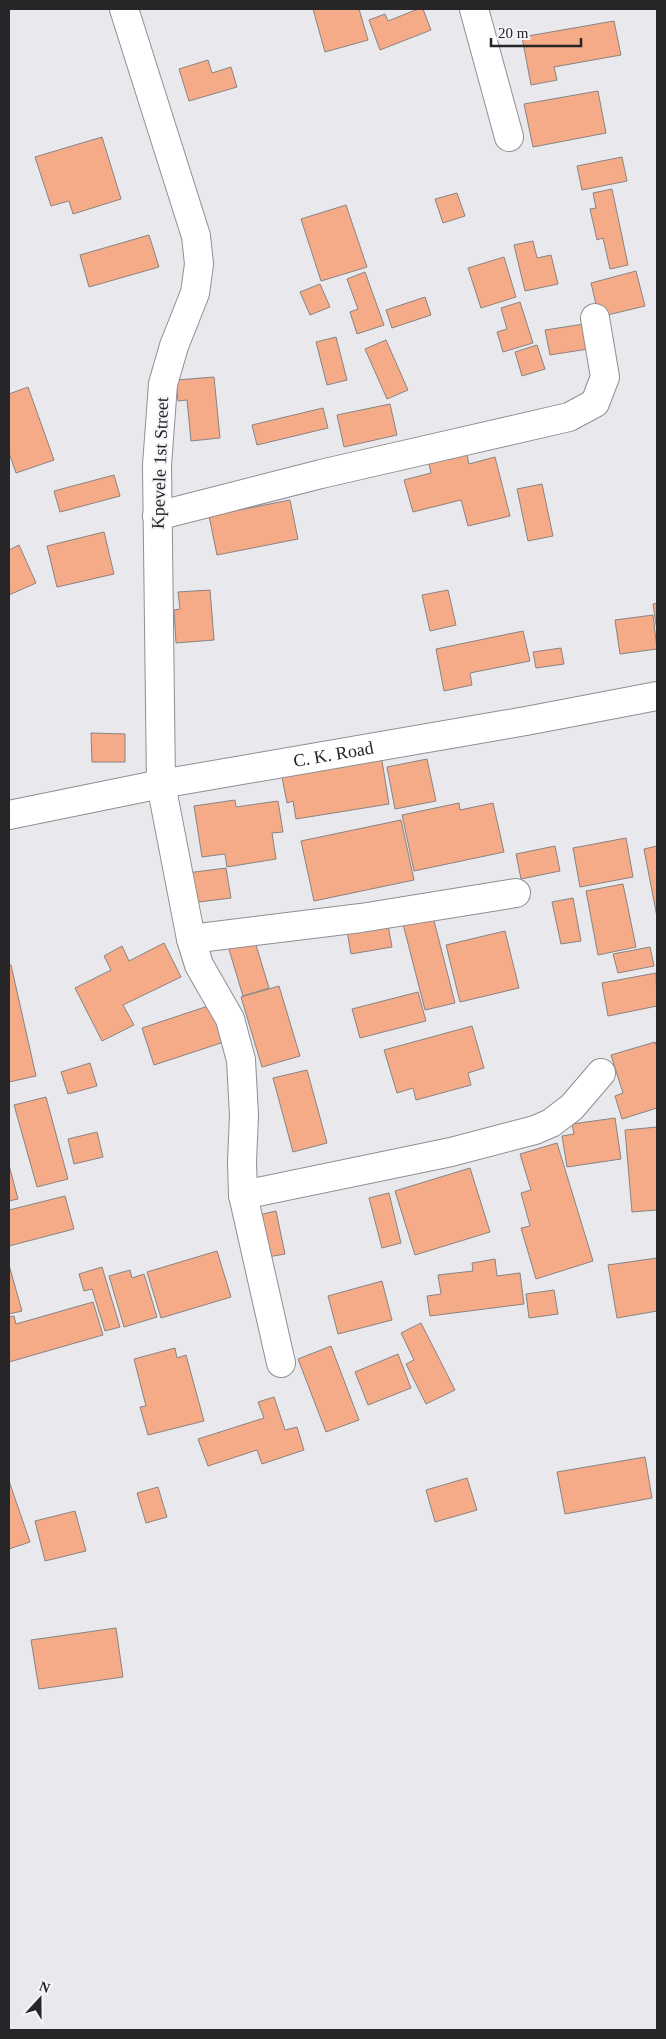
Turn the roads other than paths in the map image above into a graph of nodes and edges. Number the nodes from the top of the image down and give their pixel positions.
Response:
1 (124, 9) edge
2 (474, 9) edge
3 (509, 137) dead end
4 (595, 318) dead end
5 (157, 516) junction
6 (657, 696) edge
7 (161, 784) junction
8 (9, 815) edge
9 (516, 893) dead end
10 (191, 939) junction
11 (601, 1073) dead end
12 (243, 1195) junction
13 (281, 1363) dead end

1 - 5 street, Kpevele 1st Street
2 - 3 street
4 - 5 street
5 - 7 street, Kpevele 1st Street
6 - 7 street, C. K. Road
7 - 8 street, C. K. Road
7 - 10 street, Kpevele 1st Street
9 - 10 street
10 - 12 street, Kpevele 1st Street
11 - 12 street
12 - 13 street, Kpevele 1st Street

